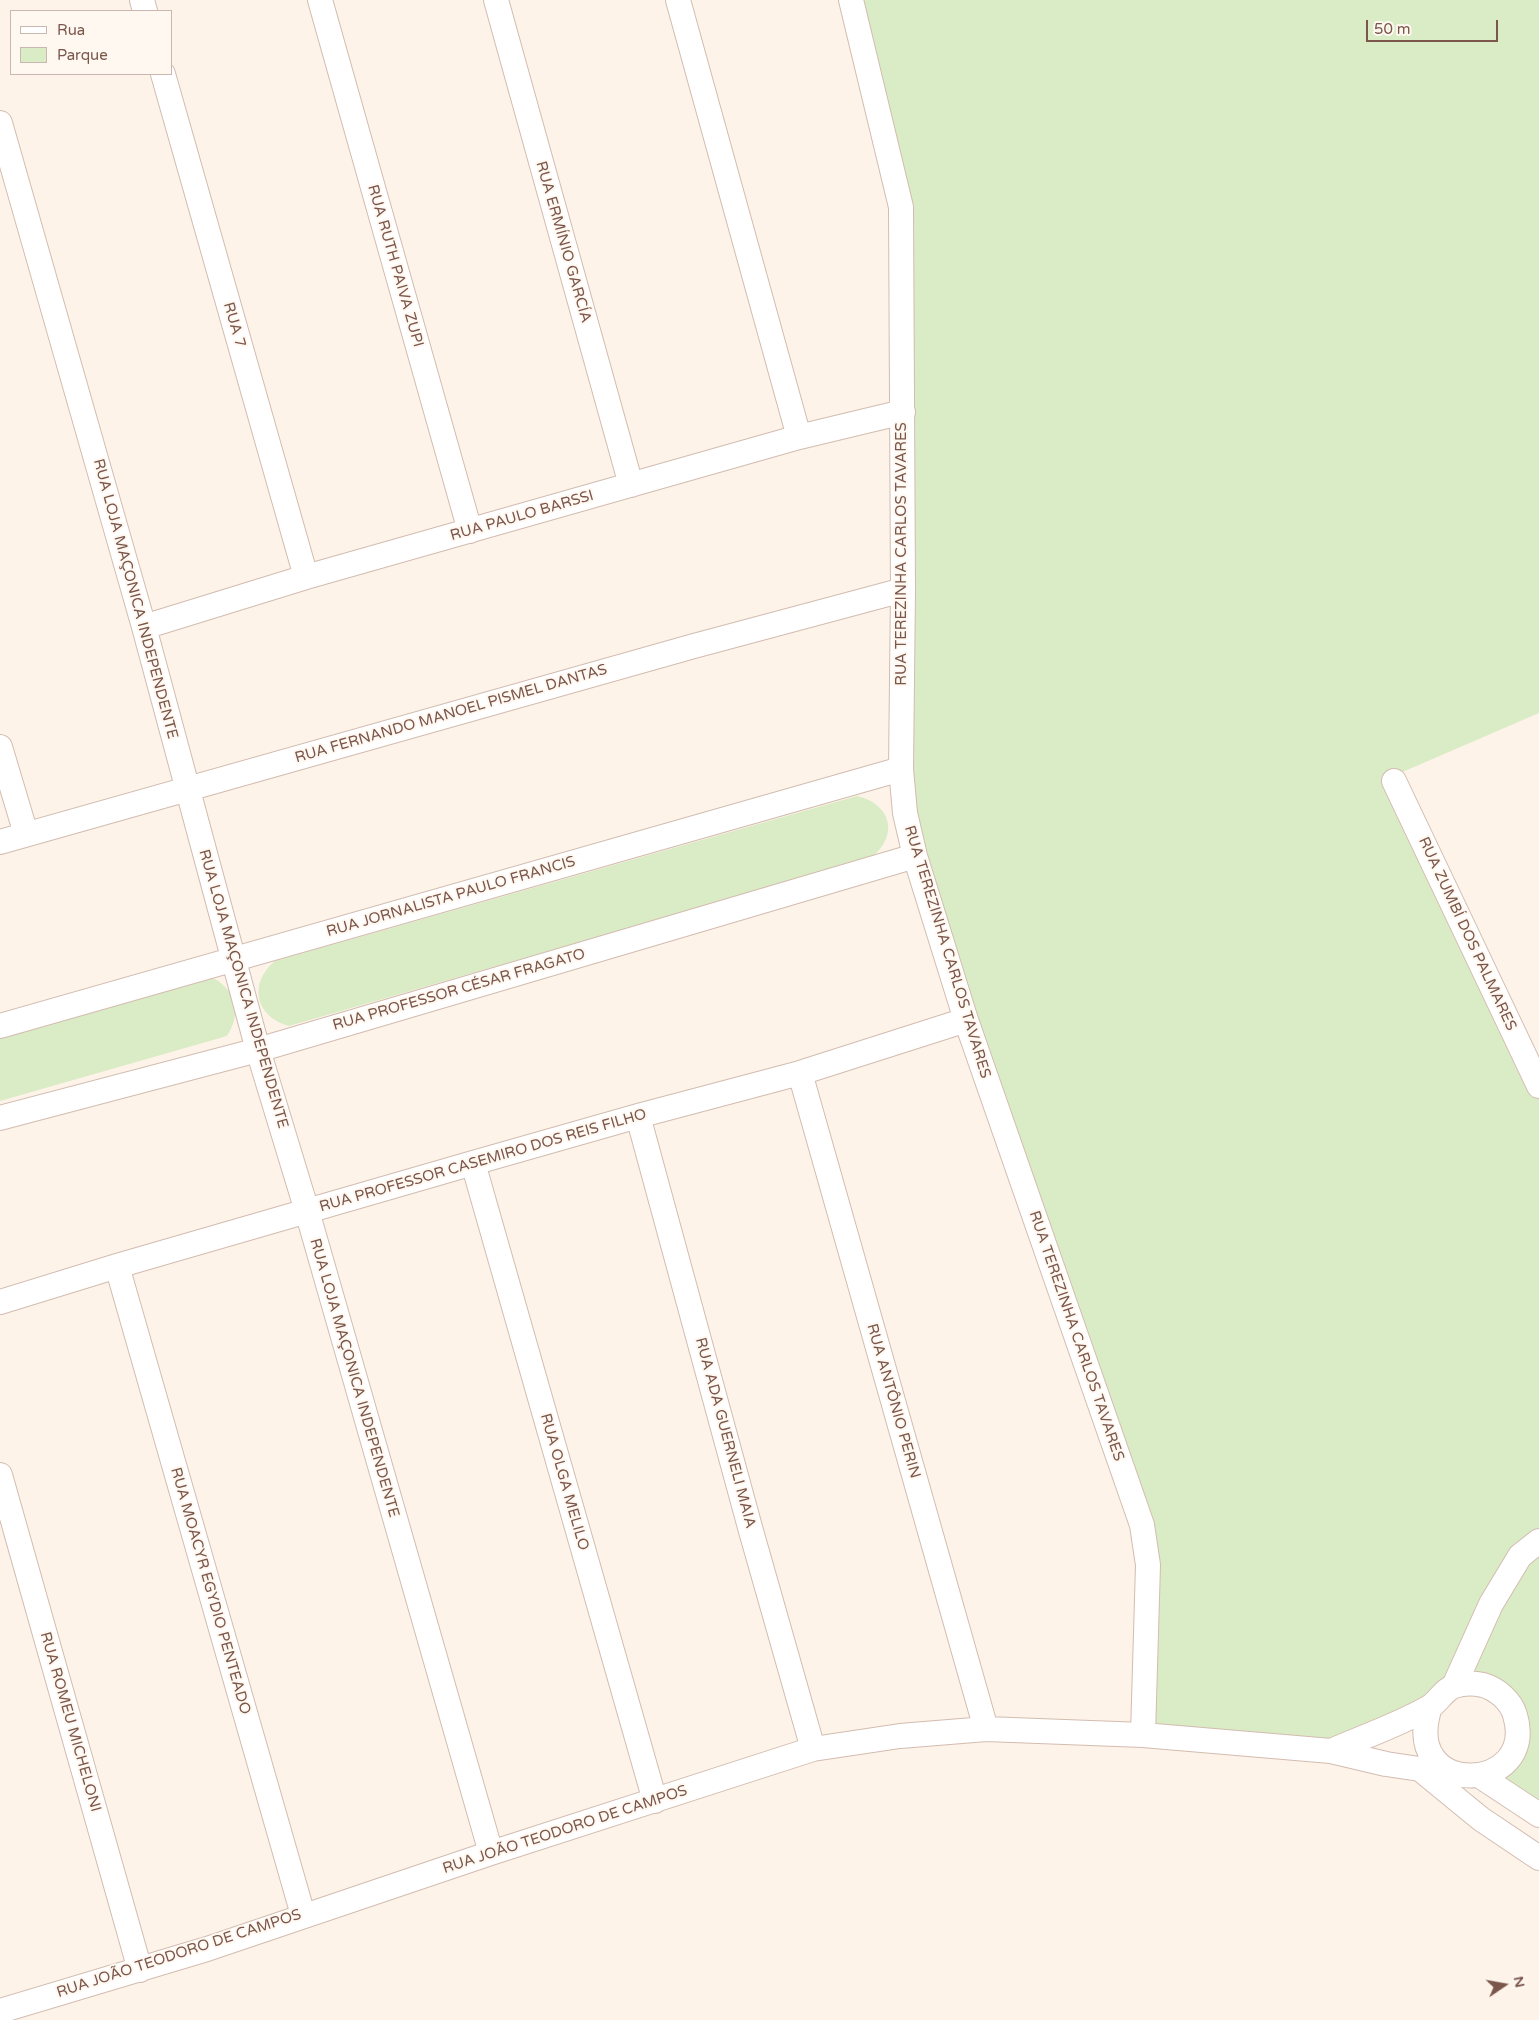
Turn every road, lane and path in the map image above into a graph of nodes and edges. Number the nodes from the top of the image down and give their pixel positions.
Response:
1 (320, 0) edge
2 (496, 0) edge
3 (678, 0) edge
4 (851, 0) edge
5 (163, 75) edge
6 (0, 123) edge
7 (903, 412) junction
8 (799, 436) junction
9 (631, 484) junction
10 (470, 531) junction
11 (306, 577) junction
12 (903, 590) junction
13 (144, 627) junction
14 (0, 747) edge
15 (901, 768) junction
16 (1394, 781) dead end
17 (186, 789) junction
18 (26, 834) junction
19 (0, 842) edge
20 (915, 856) junction
21 (234, 959) junction
22 (966, 1020) junction
23 (0, 1026) edge
24 (258, 1050) junction
25 (800, 1074) junction
26 (1539, 1086) edge
27 (638, 1116) junction
28 (0, 1118) edge
29 (472, 1163) junction
30 (307, 1211) junction
31 (117, 1266) junction
32 (0, 1302) edge
33 (0, 1475) edge
34 (1539, 1541) edge
35 (1454, 1686) junction
36 (1430, 1707) junction
37 (986, 1729) junction
38 (1143, 1735) junction
39 (814, 1749) junction
40 (1331, 1751) junction
41 (1418, 1768) junction
42 (1453, 1774) junction
43 (1489, 1783) junction
44 (655, 1801) junction
45 (1539, 1815) edge
46 (1480, 1819) junction
47 (490, 1853) junction
48 (1539, 1858) edge
49 (303, 1915) junction
50 (140, 1970) junction
51 (0, 2011) edge

1 - 10 street, RUA RUTH PAIVA ZUPI
2 - 9 street, RUA ERMÍNIO GARCÍA
3 - 8 street
4 - 7 street, RUA TEREZINHA CARLOS TAVARES
5 - 11 street, RUA 7
6 - 13 street, RUA LOJA MAÇONICA INDEPENDENTE
7 - 8 street, RUA PAULO BARSSI
7 - 12 street, RUA TEREZINHA CARLOS TAVARES
8 - 9 street, RUA PAULO BARSSI
9 - 10 street, RUA PAULO BARSSI
10 - 11 street, RUA PAULO BARSSI
11 - 13 street, RUA PAULO BARSSI
12 - 15 street, RUA TEREZINHA CARLOS TAVARES
12 - 17 street, RUA FERNANDO MANOEL PISMEL DANTAS
13 - 17 street, RUA LOJA MAÇONICA INDEPENDENTE
14 - 18 street
15 - 20 street, RUA TEREZINHA CARLOS TAVARES
15 - 21 street, RUA JORNALISTA PAULO FRANCIS
16 - 26 street, RUA ZUMBÍ DOS PALMARES
17 - 18 street, RUA FERNANDO MANOEL PISMEL DANTAS
17 - 21 street, RUA LOJA MAÇONICA INDEPENDENTE
18 - 19 street, RUA FERNANDO MANOEL PISMEL DANTAS
20 - 22 street, RUA TEREZINHA CARLOS TAVARES
20 - 24 street, RUA PROFESSOR CÉSAR FRAGATO
21 - 23 street, RUA JORNALISTA PAULO FRANCIS
21 - 24 street, RUA LOJA MAÇONICA INDEPENDENTE
22 - 25 street, RUA PROFESSOR CASEMIRO DOS REIS FILHO
22 - 38 street, RUA TEREZINHA CARLOS TAVARES
24 - 28 street, RUA PROFESSOR CÉSAR FRAGATO
24 - 30 street, RUA LOJA MAÇONICA INDEPENDENTE
25 - 27 street, RUA PROFESSOR CASEMIRO DOS REIS FILHO
25 - 37 street, RUA ANTÔNIO PERIN
27 - 29 street, RUA PROFESSOR CASEMIRO DOS REIS FILHO
27 - 39 street, RUA ADA GUERNELI MAIA
29 - 30 street, RUA PROFESSOR CASEMIRO DOS REIS FILHO
29 - 44 street, RUA OLGA MELILO
30 - 31 street, RUA PROFESSOR CASEMIRO DOS REIS FILHO
30 - 47 street, RUA LOJA MAÇONICA INDEPENDENTE
31 - 32 street, RUA PROFESSOR CASEMIRO DOS REIS FILHO
31 - 49 street, RUA MOACYR EGYDIO PENTEADO
33 - 50 street, RUA ROMEU MICHELONI
34 - 35 street
35 - 36 street
35 - 43 street
36 - 40 street
36 - 42 street
37 - 38 street, RUA JOÃO TEODORO DE CAMPOS
37 - 39 street, RUA JOÃO TEODORO DE CAMPOS
38 - 40 street, RUA JOÃO TEODORO DE CAMPOS
39 - 44 street, RUA JOÃO TEODORO DE CAMPOS
40 - 41 street, RUA JOÃO TEODORO DE CAMPOS
41 - 42 street, RUA JOÃO TEODORO DE CAMPOS
41 - 46 street
42 - 43 street
43 - 45 street
43 - 46 street
44 - 47 street, RUA JOÃO TEODORO DE CAMPOS
46 - 48 street
47 - 49 street, RUA JOÃO TEODORO DE CAMPOS
49 - 50 street, RUA JOÃO TEODORO DE CAMPOS
50 - 51 street, RUA JOÃO TEODORO DE CAMPOS

